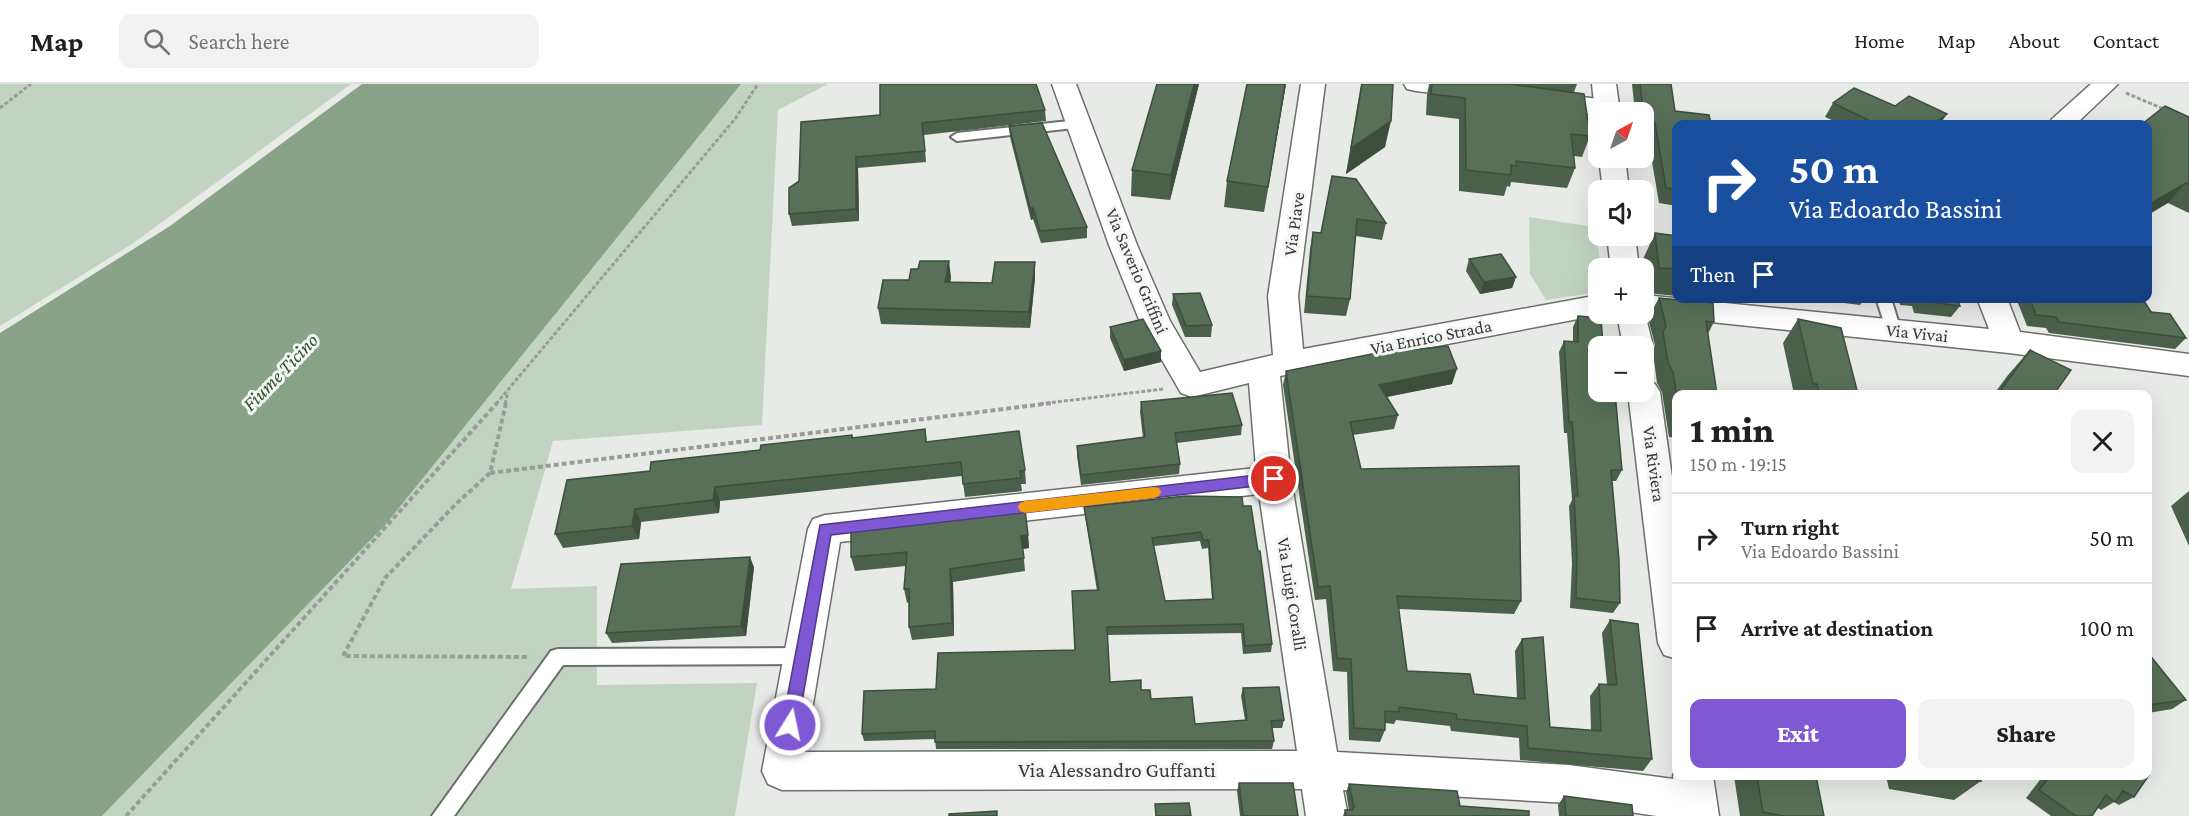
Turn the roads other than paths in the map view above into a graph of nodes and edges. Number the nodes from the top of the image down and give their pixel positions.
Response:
1 (1064, 84) edge
2 (1313, 84) edge
3 (1416, 84) edge
4 (2104, 86) edge
5 (1606, 102) edge
6 (2066, 120) edge
7 (1078, 124) junction
8 (957, 137) dead end
9 (1885, 303) edge
10 (1994, 303) edge
11 (1654, 306) edge
12 (1588, 307) edge
13 (1893, 331) junction
14 (2008, 342) junction
15 (2189, 365) edge
16 (1276, 367) junction
17 (1645, 402) edge
18 (1274, 479) junction
19 (1672, 605) edge
20 (802, 656) junction
21 (1320, 770) junction
22 (1695, 798) edge
23 (442, 816) edge
24 (1327, 816) edge

1 - 7 street, Via Saverio Griffini
2 - 16 street, Via Piave
3 - 5 street
4 - 6 street
7 - 8 lane
7 - 16 street, Via Saverio Griffini
9 - 13 lane
10 - 14 street
11 - 13 street, Via Vivai
12 - 16 street, Via Enrico Strada
13 - 14 street, Via Vivai
14 - 15 street, Via Vivai
16 - 18 street, Via Luigi Coralli
17 - 19 street, Via Riviera
18 - 20 street, Via Alessandro Guffanti
18 - 21 street, Via Luigi Coralli
20 - 21 street, Via Alessandro Guffanti
20 - 23 lane
21 - 22 street, Via Alessandro Guffanti
21 - 24 street, Via Luigi Coralli

